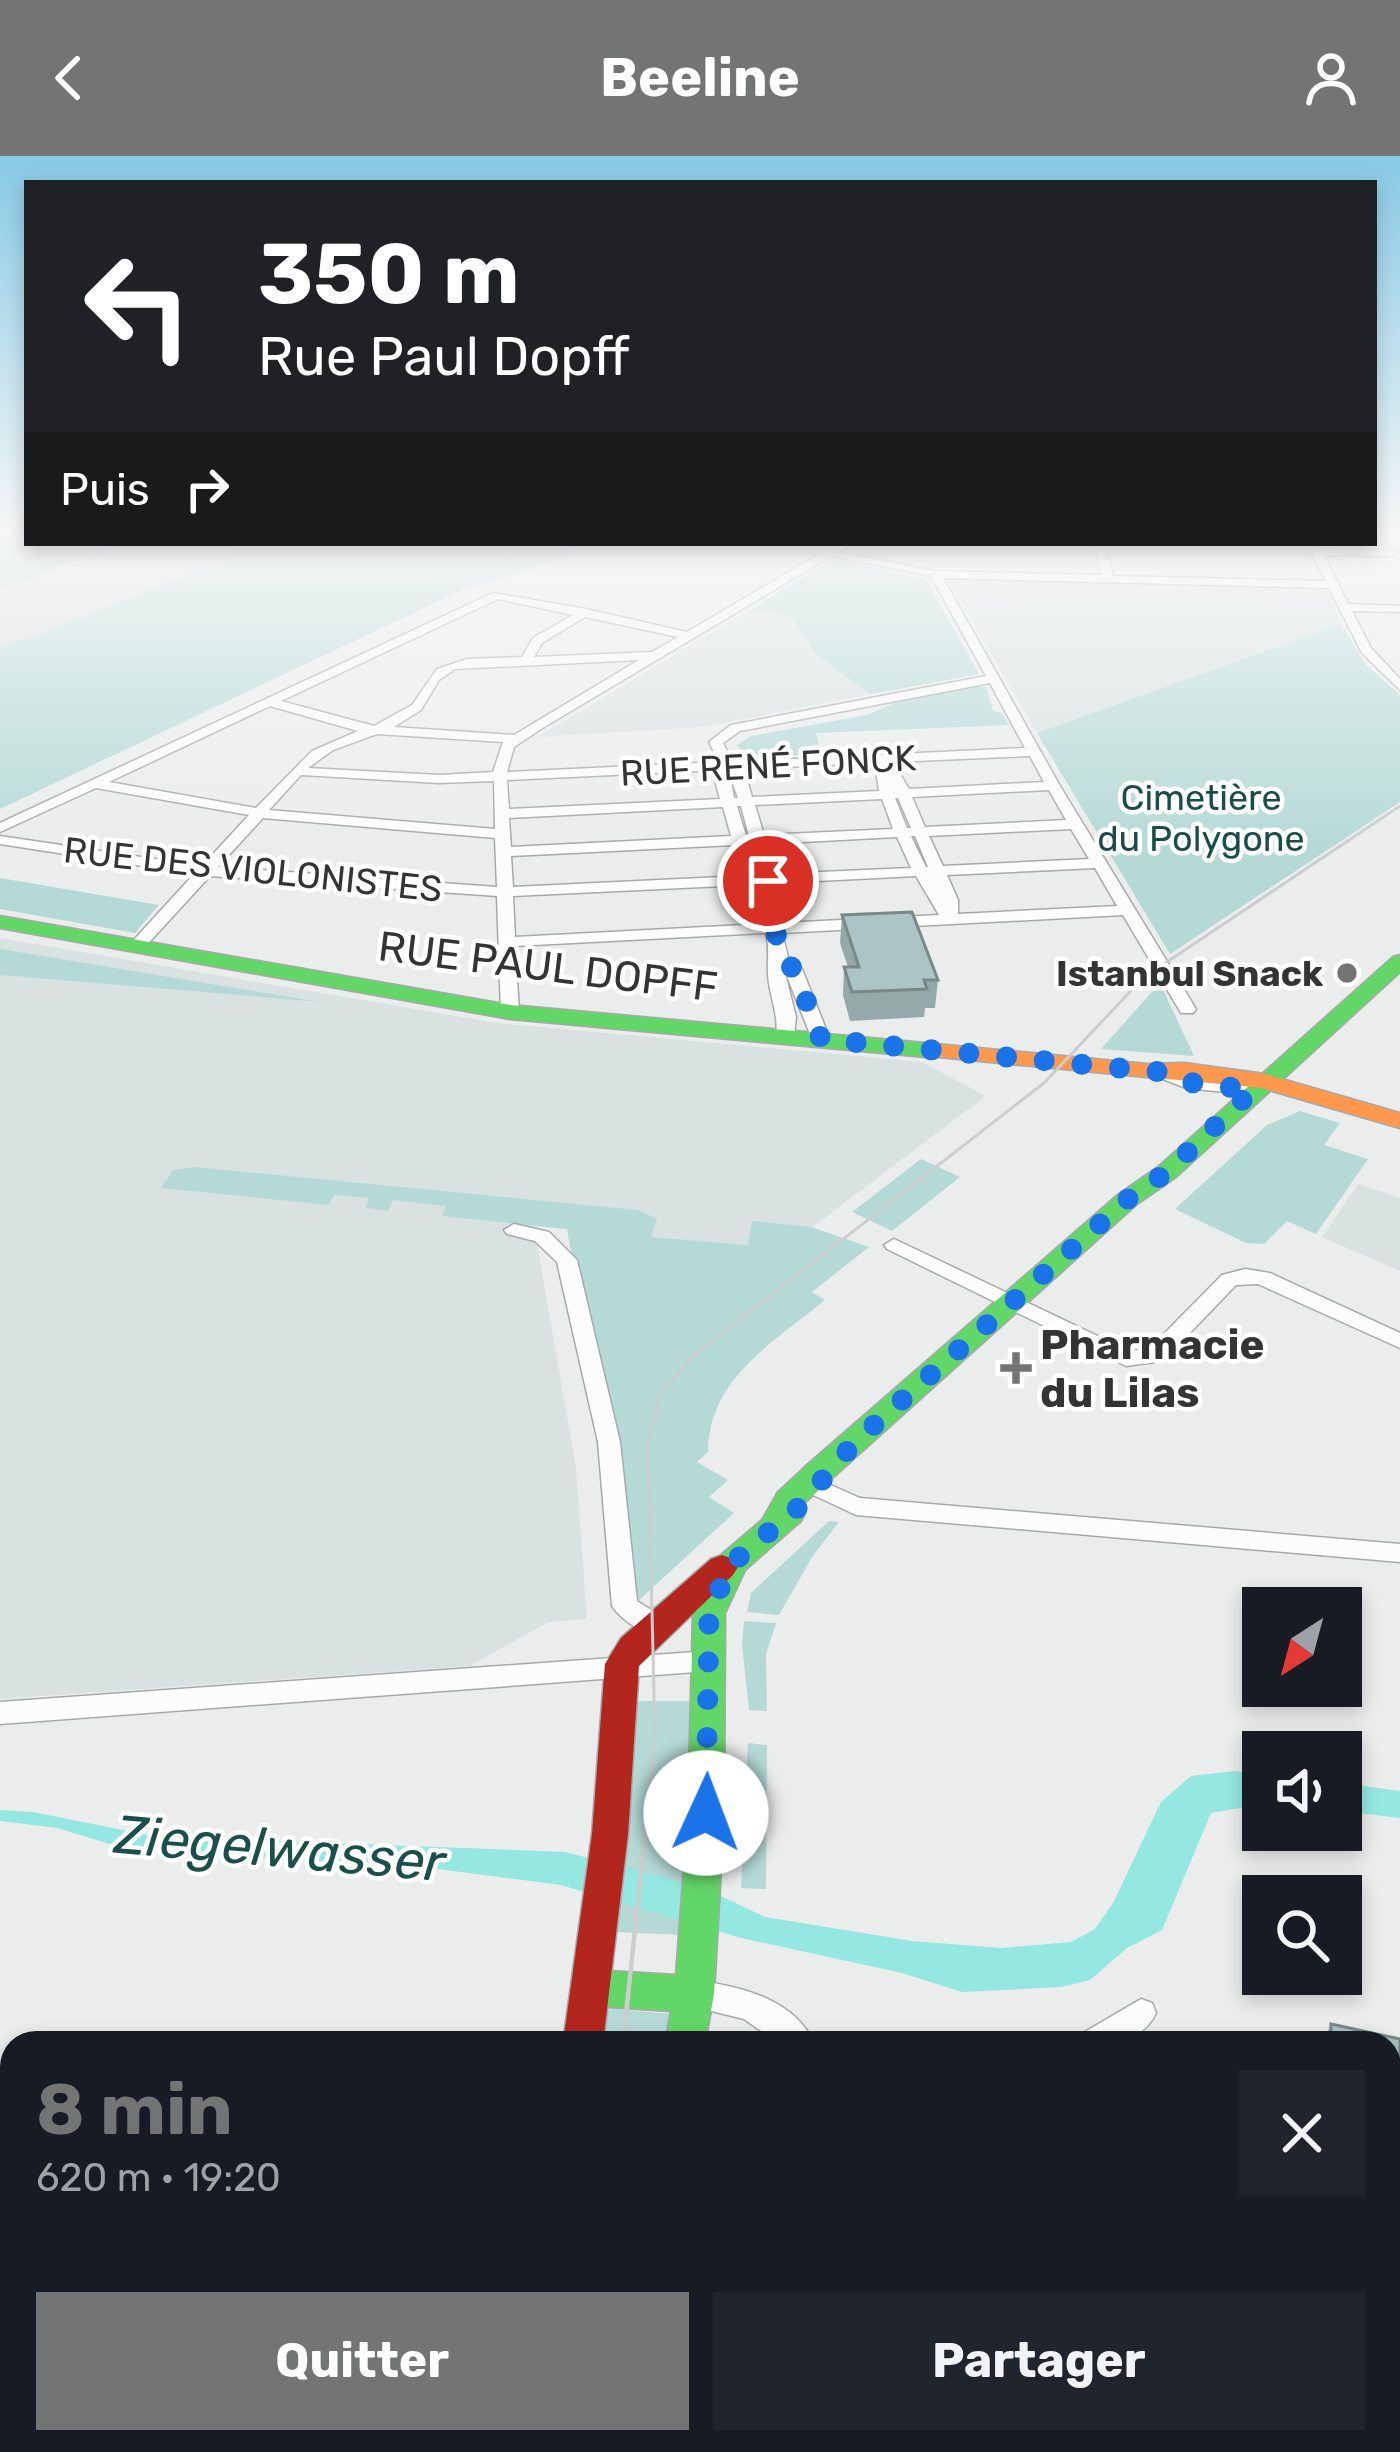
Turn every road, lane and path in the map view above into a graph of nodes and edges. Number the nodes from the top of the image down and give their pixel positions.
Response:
1 (413, 635) edge
2 (547, 635) edge
3 (685, 635) edge
4 (968, 635) edge
5 (1358, 635) edge
6 (689, 636) joint
7 (654, 656) junction
8 (526, 661) junction
9 (992, 679) junction
10 (1400, 686) edge
11 (269, 702) junction
12 (373, 730) junction
13 (514, 739) junction
14 (1034, 752) junction
15 (882, 759) junction
16 (727, 761) junction
17 (297, 771) junction
18 (501, 777) junction
19 (94, 784) junction
20 (1053, 786) junction
21 (895, 794) junction
22 (738, 801) junction
23 (257, 813) junction
24 (502, 814) junction
25 (1076, 824) junction
26 (0, 828) edge
27 (912, 832) junction
28 (0, 840) edge
29 (749, 840) junction
30 (505, 843) junction
31 (1098, 863) junction
32 (206, 871) junction
33 (929, 872) junction
34 (761, 881) junction
35 (506, 892) junction
36 (1126, 910) junction
37 (950, 920) junction
38 (0, 922) edge
39 (773, 929) junction
40 (507, 942) junction
41 (137, 946) junction
42 (781, 959) junction
43 (1400, 961) edge
44 (1187, 1010) dead end
45 (510, 1012) junction
46 (785, 1036) junction
47 (821, 1039) junction
48 (1259, 1085) junction
49 (1400, 1125) edge
50 (514, 1230) dead end
51 (894, 1246) dead end
52 (1010, 1305) junction
53 (1400, 1341) edge
54 (855, 1442) junction
55 (817, 1487) junction
56 (776, 1522) junction
57 (1400, 1553) edge
58 (732, 1563) junction
59 (656, 1625) junction
60 (709, 1661) junction
61 (622, 1664) junction
62 (0, 1713) edge
63 (592, 1988) junction
64 (694, 1994) junction
65 (1141, 2013) dead end
66 (585, 2031) edge
67 (687, 2031) edge
68 (786, 2031) edge
69 (1113, 2031) edge

1 - 11 street
2 - 8 street
3 - 6 street
4 - 9 street
5 - 10 street
6 - 7 street
7 - 8 street
7 - 13 street
8 - 12 street
9 - 14 street
9 - 16 street
11 - 12 street
11 - 19 street
12 - 13 street
12 - 17 street
13 - 18 street
14 - 15 street, RUE RENÉ FONCK
14 - 20 street
15 - 16 street, RUE RENÉ FONCK
15 - 21 street
16 - 18 street, RUE RENÉ FONCK
16 - 22 street
17 - 18 street, RUE RENÉ FONCK
17 - 23 street
18 - 24 street
19 - 23 street
19 - 26 street
20 - 21 street
20 - 25 street
21 - 22 street
21 - 27 street
22 - 24 street
22 - 29 street
23 - 30 street
23 - 32 street
24 - 30 street
25 - 27 street
25 - 31 street
27 - 29 street
27 - 33 street
28 - 32 street, RUE DES VIOLONISTES
29 - 30 street
29 - 34 street
30 - 35 street
31 - 33 street, RUE DES VIOLONISTES
31 - 36 street
32 - 35 street, RUE DES VIOLONISTES
32 - 41 street
33 - 34 street, RUE DES VIOLONISTES
33 - 37 street
34 - 35 street, RUE DES VIOLONISTES
34 - 39 street
35 - 40 street
36 - 37 street
36 - 44 street
37 - 39 street
38 - 41 street, RUE PAUL DOPFF
39 - 40 street
39 - 42 street
40 - 45 street
41 - 45 street, RUE PAUL DOPFF
42 - 46 street
42 - 47 street
43 - 48 street
45 - 46 street, RUE PAUL DOPFF
46 - 47 street, RUE PAUL DOPFF
47 - 48 street, RUE PAUL DOPFF
48 - 49 street, RUE PAUL DOPFF
48 - 52 street
50 - 59 street
51 - 52 street
52 - 53 street
52 - 54 street
54 - 55 street
54 - 56 street
55 - 56 street
55 - 57 street
56 - 58 street
58 - 59 street
58 - 60 street
59 - 61 street
60 - 61 street
60 - 64 street
61 - 62 street
61 - 63 street
63 - 64 street
63 - 66 street
64 - 67 street
64 - 68 street
65 - 69 street

